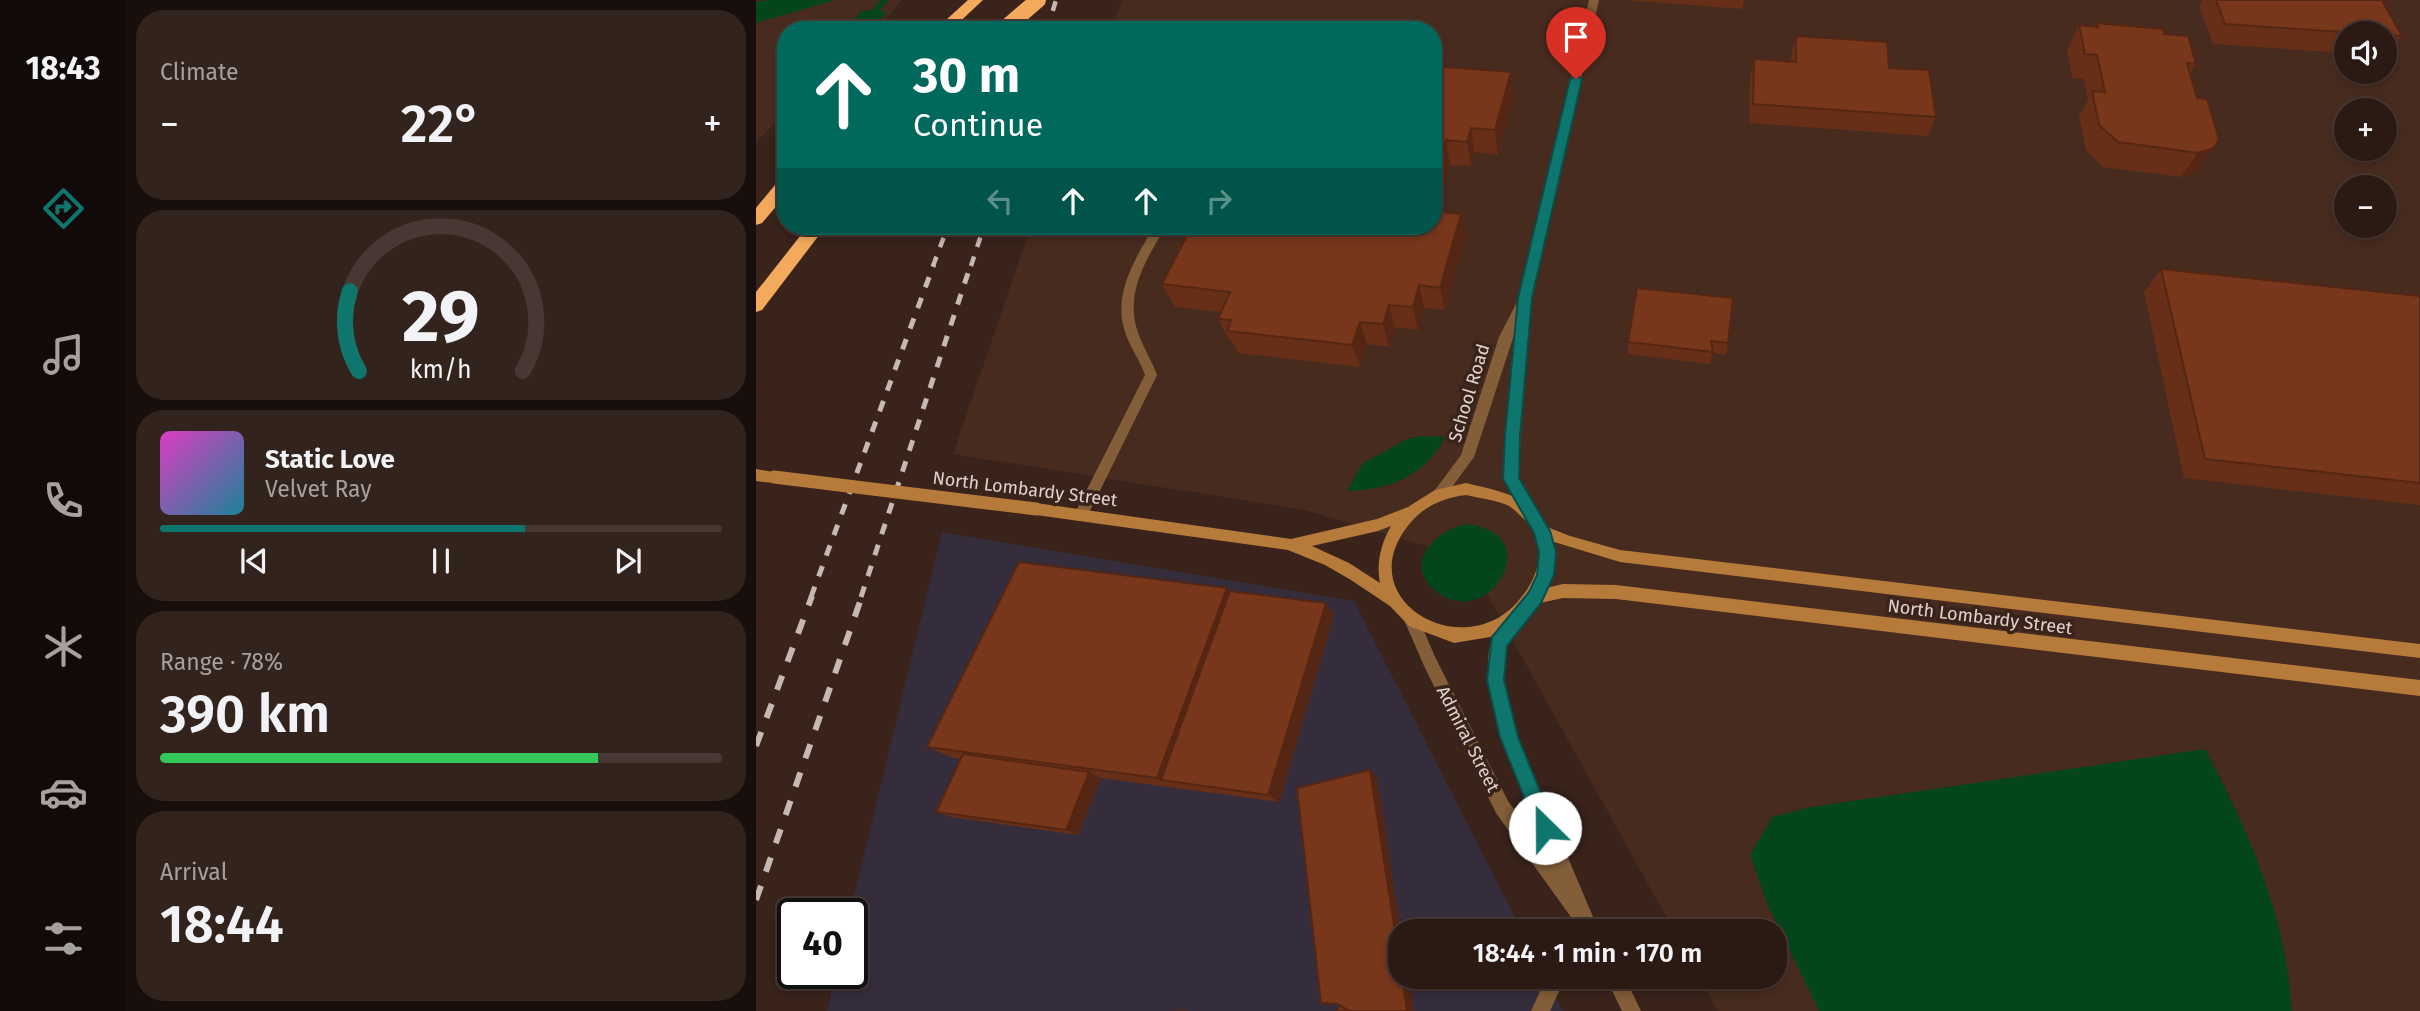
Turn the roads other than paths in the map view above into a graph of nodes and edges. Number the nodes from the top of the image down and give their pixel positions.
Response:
1 (976, 0) edge
2 (1038, 0) edge
3 (1594, 0) edge
4 (952, 21) edge
5 (1014, 21) edge
6 (777, 194) edge
7 (756, 219) edge
8 (810, 235) edge
9 (1155, 235) edge
10 (1525, 298) junction
11 (756, 305) edge
12 (756, 475) edge
13 (1439, 495) junction
14 (1416, 510) junction
15 (1530, 512) junction
16 (1081, 515) junction
17 (1542, 531) junction
18 (1288, 544) junction
19 (1535, 597) junction
20 (1394, 601) junction
21 (1518, 616) junction
22 (1412, 620) junction
23 (2420, 651) edge
24 (2420, 688) edge
25 (1579, 919) edge
26 (1582, 919) edge
27 (1551, 989) edge
28 (1621, 989) edge
29 (1540, 1011) edge
30 (1632, 1011) edge

1 - 4 highway
2 - 5 highway, bridge
3 - 10 street, School Road
6 - 7 highway
8 - 11 highway
9 - 16 street
10 - 13 street, School Road
10 - 15 street, School Road
12 - 16 main road, North Lombardy Street, bridge
13 - 14 main road
13 - 15 main road
14 - 18 main road, North Lombardy Street
14 - 20 main road
15 - 17 main road
16 - 18 main road, North Lombardy Street
17 - 19 main road
17 - 23 main road, North Lombardy Street
18 - 20 main road, North Lombardy Street
19 - 21 main road
19 - 24 main road, North Lombardy Street
20 - 22 main road
21 - 22 main road
21 - 26 street, Admiral Street
22 - 25 street, Admiral Street
27 - 29 street
28 - 30 street

